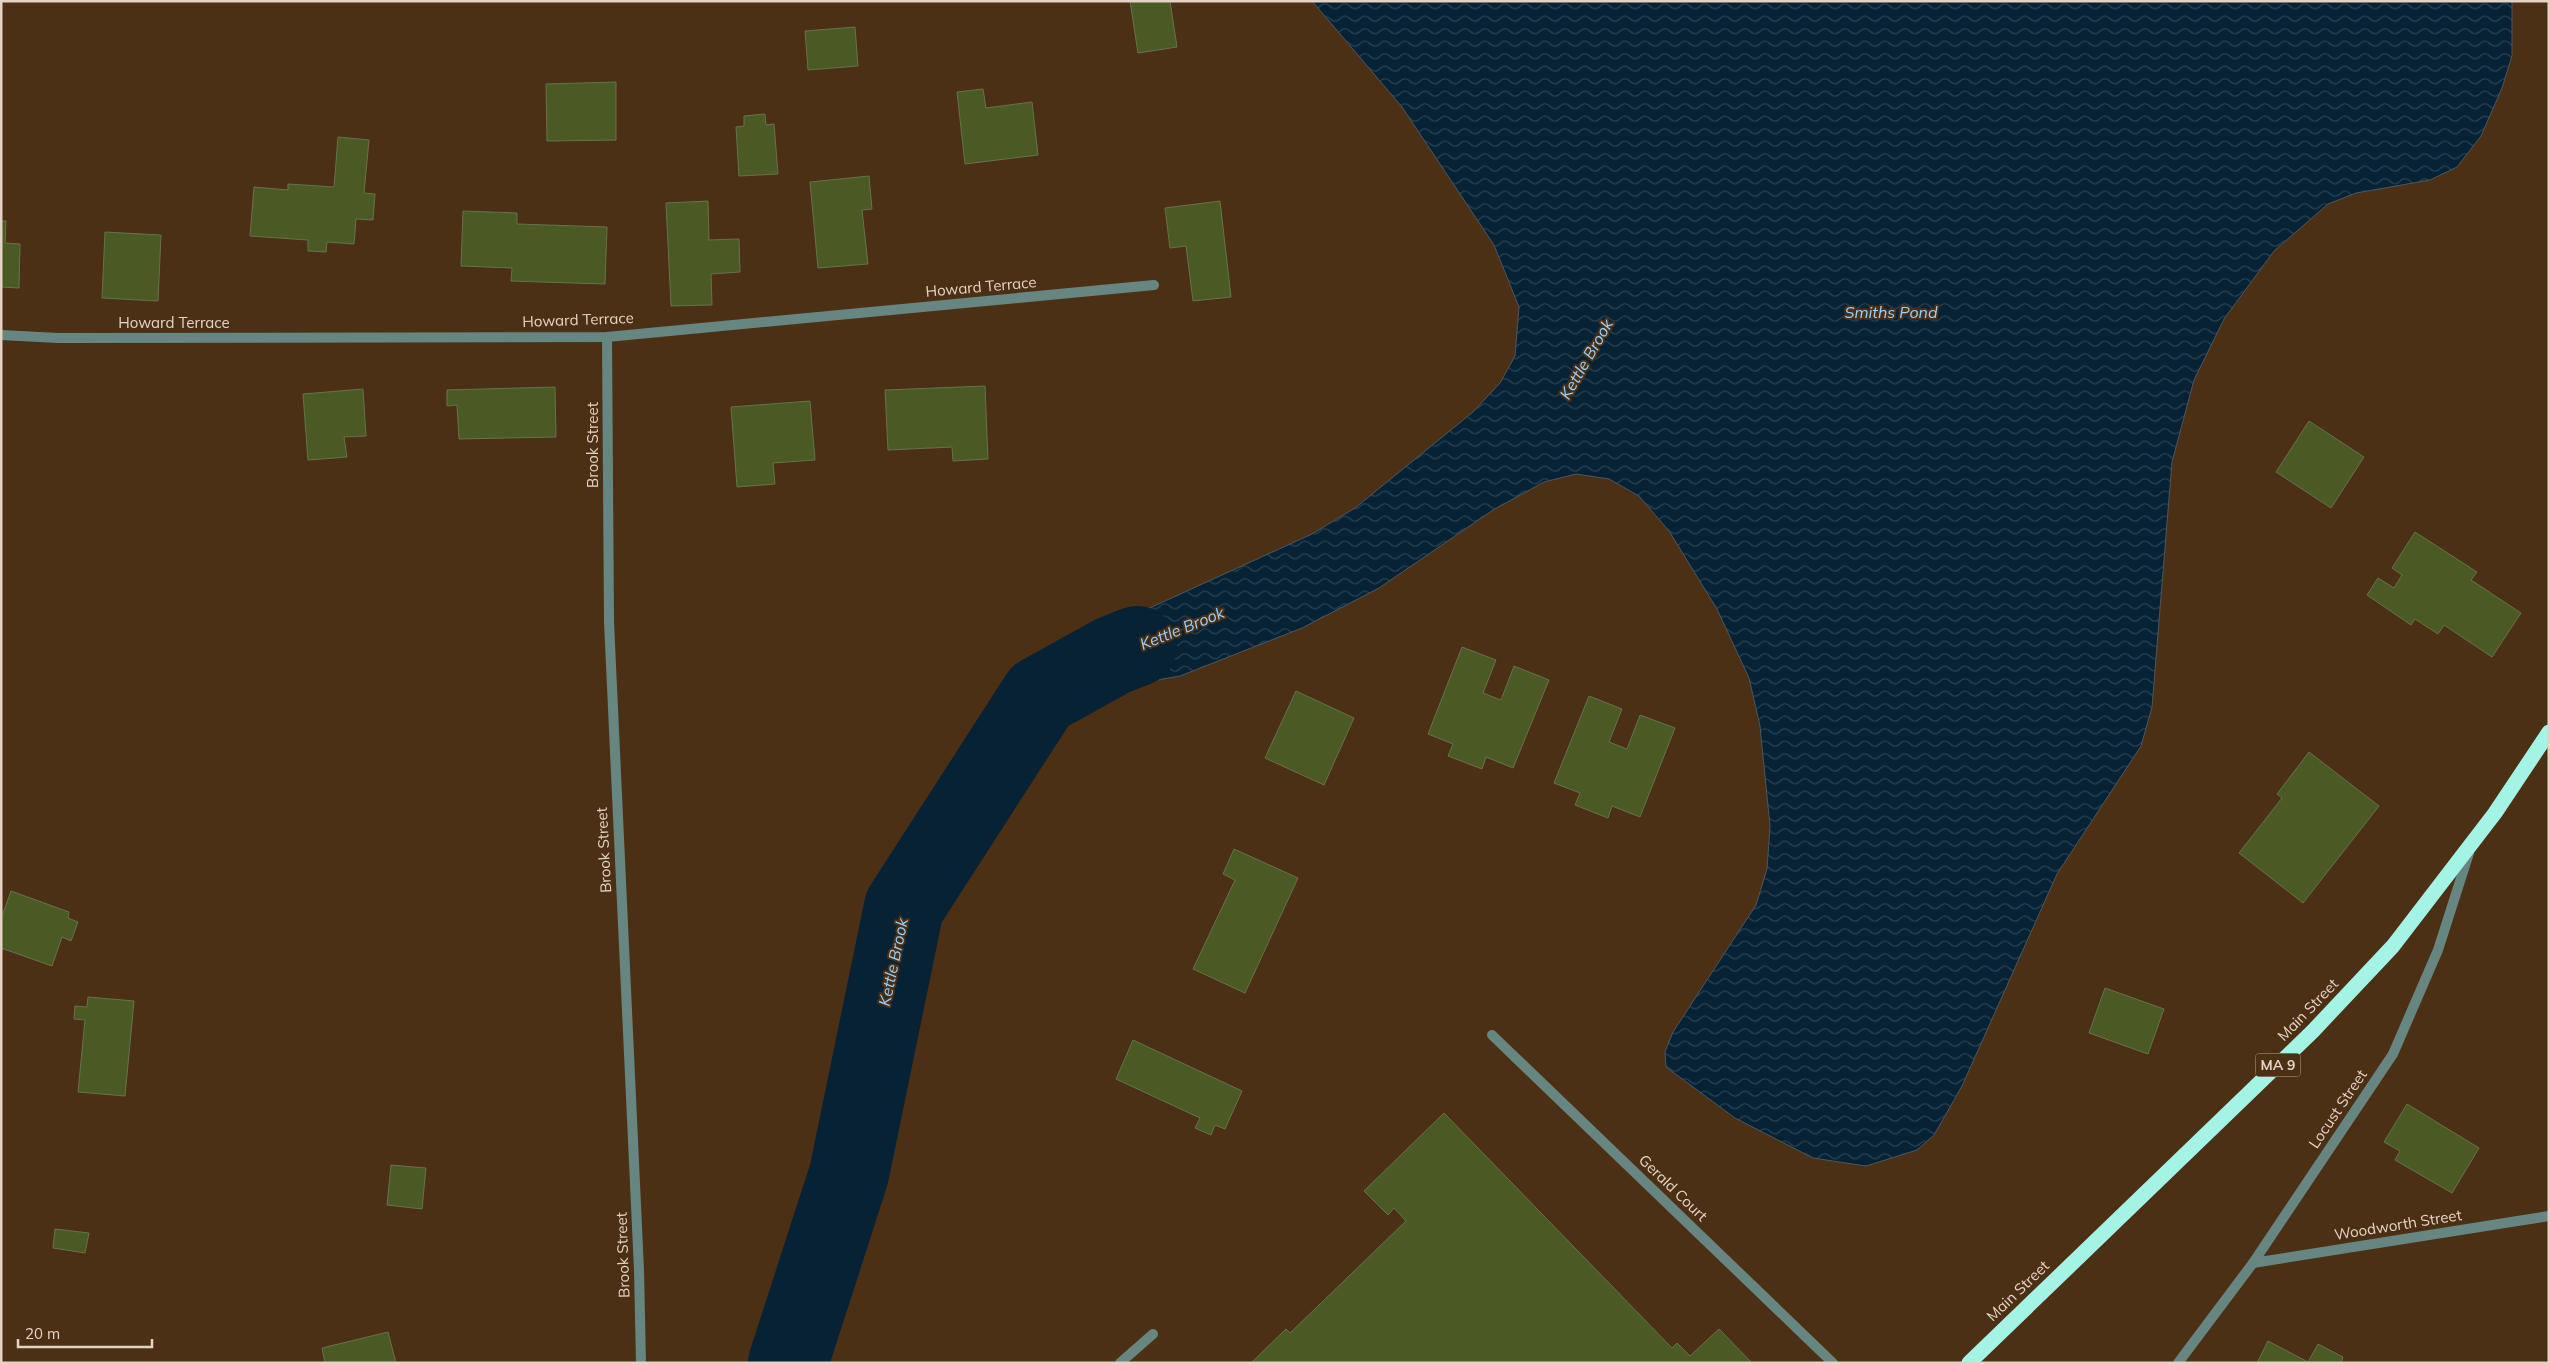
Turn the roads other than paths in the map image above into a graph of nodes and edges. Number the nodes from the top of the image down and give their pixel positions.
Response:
1 (1154, 285) dead end
2 (1, 335) edge
3 (607, 337) junction
4 (2549, 732) edge
5 (2472, 844) junction
6 (1492, 1035) dead end
7 (2549, 1216) edge
8 (2253, 1263) junction
9 (1153, 1334) dead end
10 (641, 1363) edge
11 (1120, 1363) edge
12 (1833, 1363) edge
13 (1969, 1363) edge
14 (2178, 1363) edge

1 - 3 street, Howard Terrace
2 - 3 street, Howard Terrace
3 - 10 street, Brook Street
4 - 5 highway, Main Street / MA 9
5 - 8 street, Locust Street
5 - 13 highway, Main Street / MA 9
6 - 12 street, Gerald Court
7 - 8 street, Woodworth Street
8 - 14 street, Locust Street
9 - 11 street

